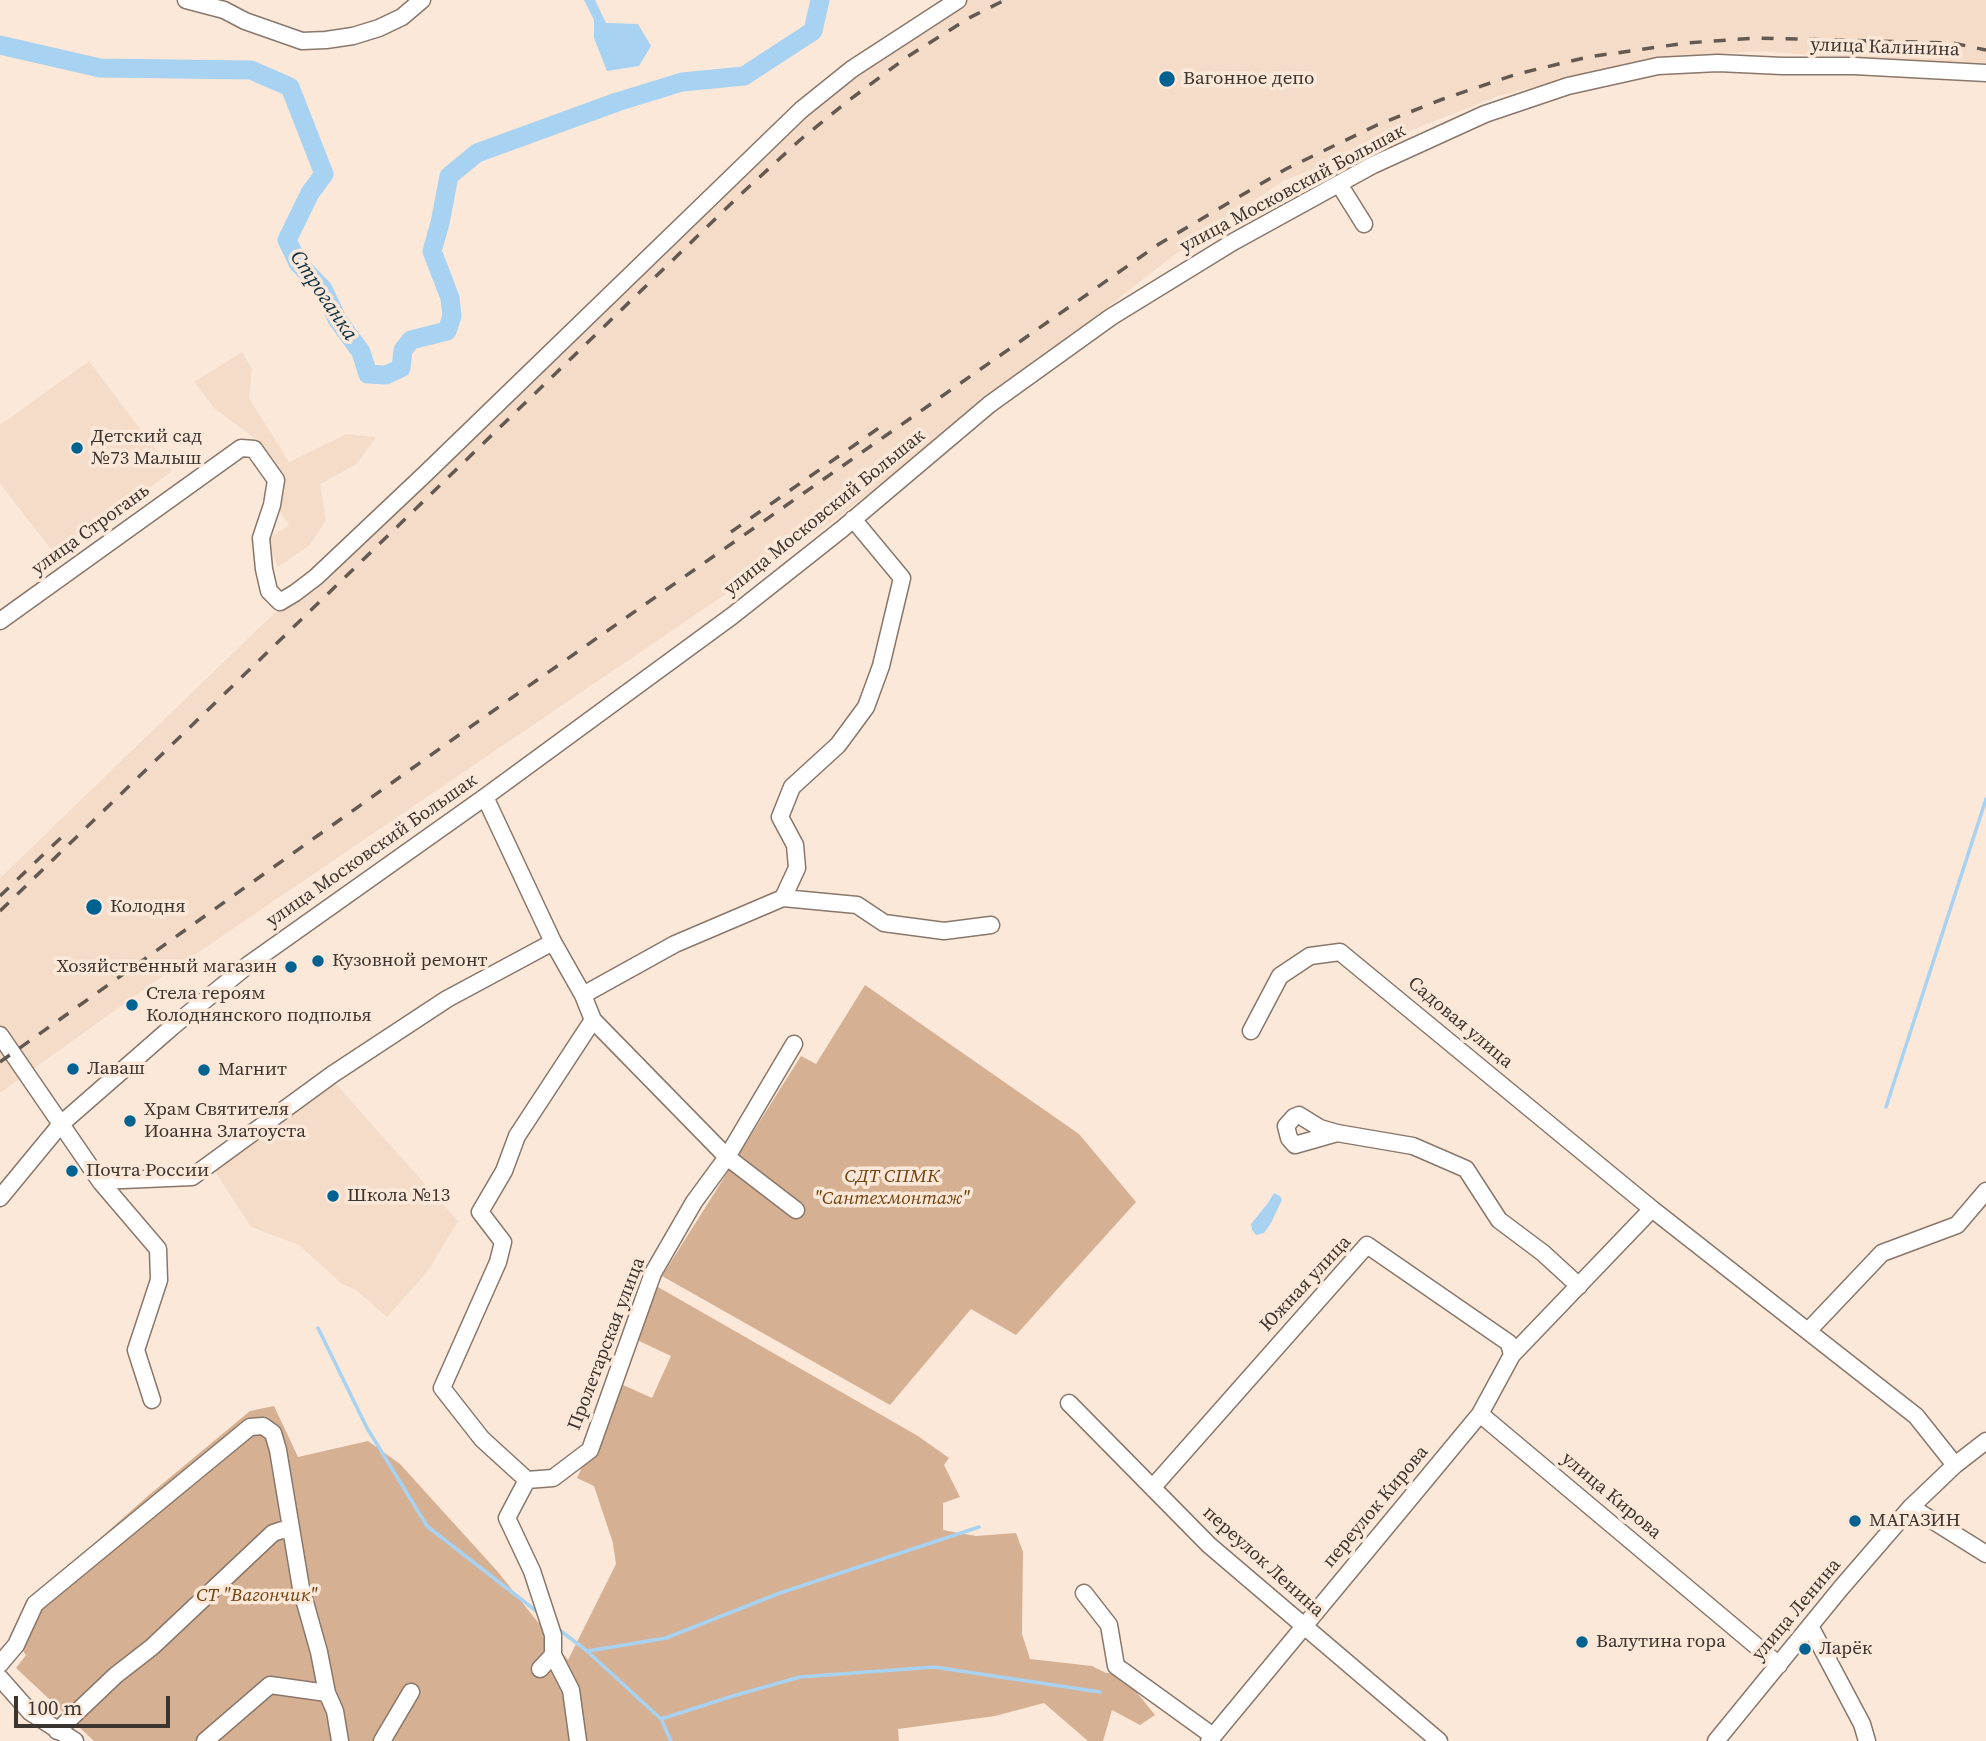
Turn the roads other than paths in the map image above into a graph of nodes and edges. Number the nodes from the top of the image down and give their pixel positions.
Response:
1 (186, 0) edge
2 (422, 0) edge
3 (958, 0) edge
4 (1782, 66) joint
5 (1986, 73) edge
6 (1339, 184) junction
7 (1364, 224) dead end
8 (853, 519) junction
9 (0, 621) edge
10 (485, 797) junction
11 (783, 898) junction
12 (991, 925) dead end
13 (554, 942) junction
14 (583, 995) junction
15 (593, 1020) junction
16 (1251, 1031) dead end
17 (0, 1035) edge
18 (794, 1044) dead end
19 (61, 1124) junction
20 (1337, 1133) dead end
21 (727, 1157) junction
22 (100, 1181) junction
23 (1986, 1191) edge
24 (0, 1198) edge
25 (1652, 1209) junction
26 (796, 1210) dead end
27 (1579, 1286) junction
28 (1808, 1331) junction
29 (1515, 1347) junction
30 (152, 1400) dead end
31 (1069, 1403) dead end
32 (1480, 1414) junction
33 (1986, 1441) edge
34 (1955, 1465) junction
35 (527, 1480) junction
36 (1153, 1487) junction
37 (1912, 1507) junction
38 (290, 1531) junction
39 (1986, 1554) edge
40 (1084, 1593) dead end
41 (1810, 1626) junction
42 (1304, 1627) junction
43 (553, 1655) junction
44 (0, 1664) edge
45 (1779, 1665) junction
46 (540, 1669) dead end
47 (0, 1678) edge
48 (411, 1692) dead end
49 (327, 1693) junction
50 (57, 1731) junction
51 (1211, 1739) edge
52 (75, 1741) edge
53 (205, 1741) edge
54 (340, 1741) edge
55 (382, 1741) edge
56 (578, 1741) edge
57 (1439, 1741) edge
58 (1716, 1741) edge
59 (1867, 1741) edge

1 - 2 street
3 - 9 street, улица Строгань
4 - 5 street, улица Калинина
4 - 6 street, улица Московский Большак
6 - 7 street
6 - 8 street, улица Московский Большак
8 - 10 street, улица Московский Большак
8 - 11 street
10 - 13 street
10 - 19 street, улица Московский Большак
11 - 12 street
11 - 14 street
13 - 14 street
13 - 22 street
14 - 15 street
15 - 21 street
15 - 35 street
16 - 25 street, Садовая улица
17 - 19 street
18 - 21 street, Пролетарская улица
19 - 22 street
19 - 24 street, улица Московский Большак
20 - 27 street
21 - 26 street
21 - 35 street, Пролетарская улица
22 - 30 street
23 - 28 street
25 - 27 street
25 - 28 street, Садовая улица
27 - 29 street
28 - 34 street, Садовая улица
29 - 32 street
29 - 36 street, Южная улица
31 - 36 street, переулок Ленина
32 - 42 street, переулок Кирова
32 - 45 street, улица Кирова
33 - 34 street, улица Ленина
34 - 37 street, улица Ленина
35 - 43 street
36 - 42 street, переулок Ленина
37 - 39 street
37 - 41 street, улица Ленина
38 - 44 street
38 - 49 street
38 - 50 street
40 - 51 street
41 - 45 street, улица Ленина
41 - 59 street
42 - 51 street, переулок Кирова
42 - 57 street, переулок Ленина
43 - 46 street
43 - 56 street
45 - 58 street, улица Ленина
47 - 50 street
48 - 55 street
49 - 53 street
49 - 54 street
50 - 52 street

